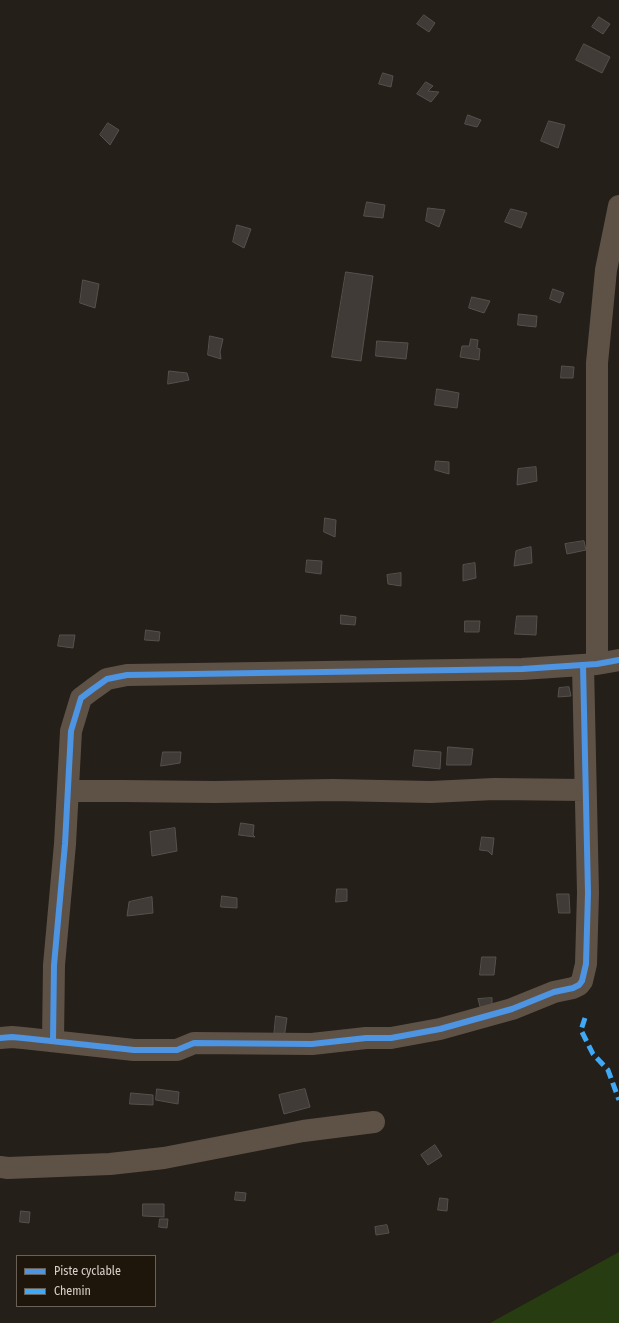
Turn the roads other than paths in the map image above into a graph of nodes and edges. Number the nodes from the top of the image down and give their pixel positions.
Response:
1 (619, 206) edge
2 (619, 660) edge
3 (590, 665) junction
4 (586, 790) junction
5 (68, 791) junction
6 (0, 1038) edge
7 (54, 1041) junction
8 (374, 1122) dead end
9 (0, 1167) edge

1 - 3 street
2 - 3 street
3 - 4 street
3 - 5 street
4 - 5 street
4 - 7 street
5 - 7 street
6 - 7 street
8 - 9 street

